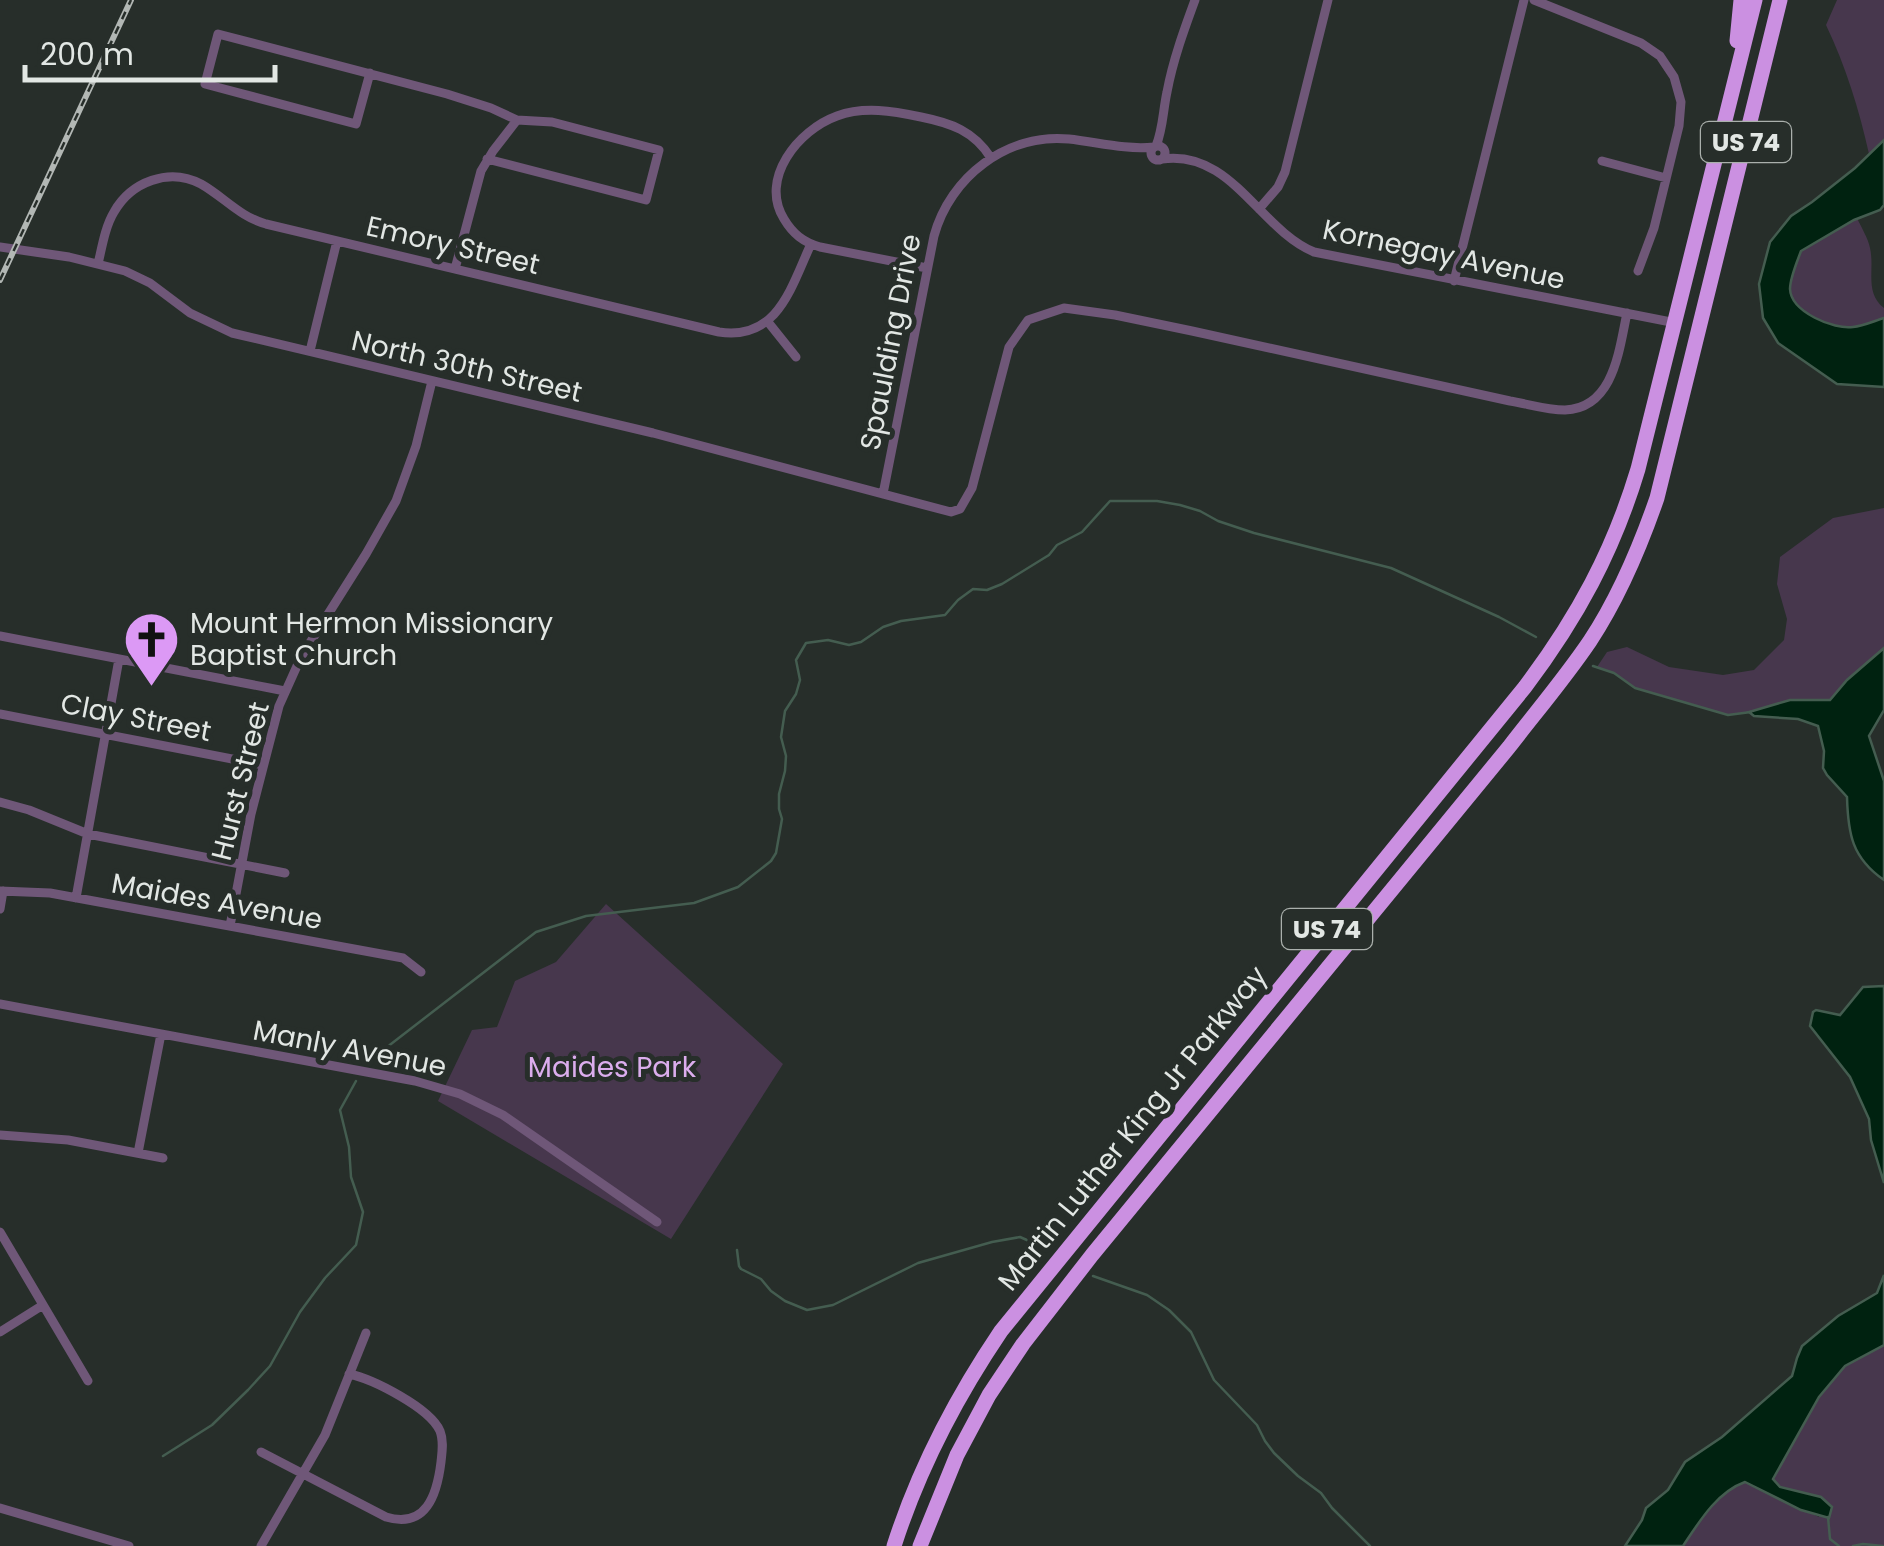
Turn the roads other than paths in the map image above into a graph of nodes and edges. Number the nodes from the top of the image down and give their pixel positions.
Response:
1 (1195, 0) edge
2 (1328, 0) edge
3 (1524, 0) edge
4 (1534, 0) edge
5 (1741, 0) edge
6 (1755, 0) edge
7 (1780, 0) edge
8 (370, 74) junction
9 (1730, 102) junction
10 (517, 120) junction
11 (1161, 152) junction
12 (991, 158) junction
13 (487, 159) junction
14 (1602, 161) dead end
15 (1666, 178) junction
16 (1259, 209) junction
17 (337, 240) junction
18 (811, 244) junction
19 (0, 246) edge
20 (98, 264) junction
21 (927, 268) junction
22 (455, 269) junction
23 (1638, 272) dead end
24 (1454, 280) junction
25 (1627, 314) junction
26 (768, 322) junction
27 (1676, 323) junction
28 (310, 351) junction
29 (796, 357) dead end
30 (432, 380) junction
31 (883, 494) junction
32 (0, 636) edge
33 (118, 659) junction
34 (285, 691) junction
35 (0, 714) edge
36 (105, 734) junction
37 (263, 766) junction
38 (0, 802) edge
39 (88, 834) junction
40 (242, 863) junction
41 (285, 872) dead end
42 (2, 891) edge
43 (76, 898) junction
44 (0, 909) edge
45 (230, 926) junction
46 (421, 972) dead end
47 (0, 1004) edge
48 (160, 1034) junction
49 (0, 1134) edge
50 (138, 1153) junction
51 (163, 1158) dead end
52 (657, 1222) dead end
53 (0, 1232) edge
54 (43, 1305) junction
55 (0, 1332) edge
56 (366, 1333) dead end
57 (349, 1374) junction
58 (88, 1381) dead end
59 (261, 1452) dead end
60 (303, 1474) junction
61 (0, 1508) edge
62 (129, 1546) edge
63 (260, 1546) edge
64 (894, 1546) edge
65 (920, 1546) edge

1 - 11 street
2 - 16 street
3 - 24 street
4 - 15 street
5 - 9 highway
6 - 9 highway, Martin Luther King Jr Parkway / US 74
7 - 65 highway, Martin Luther King Jr Parkway / US 74
8 - 8 street
8 - 10 street
9 - 27 highway, Martin Luther King Jr Parkway / US 74
10 - 13 street
10 - 13 street
11 - 12 street, Kornegay Avenue
11 - 16 street, Kornegay Avenue
12 - 18 street
12 - 21 street, Spaulding Drive
13 - 22 street
14 - 15 street
15 - 23 street
16 - 24 street, Kornegay Avenue
17 - 20 street, Emory Street
17 - 22 street, Emory Street
17 - 28 street
18 - 21 street
18 - 26 street
19 - 20 street, North 30th Street
20 - 28 street, North 30th Street
21 - 31 street, Spaulding Drive
22 - 26 street, Emory Street
24 - 25 street, Kornegay Avenue
25 - 27 street, Kornegay Avenue
25 - 31 street, North 30th Street
26 - 29 street
27 - 64 highway, Martin Luther King Jr Parkway / US 74
28 - 30 street, North 30th Street
30 - 31 street, North 30th Street
30 - 34 street, Hurst Street
32 - 33 street
33 - 34 street
33 - 36 street
34 - 37 street, Hurst Street
35 - 36 street, Clay Street
36 - 37 street, Clay Street
36 - 39 street
37 - 40 street, Hurst Street
38 - 39 street
39 - 40 street
39 - 43 street
40 - 41 street
40 - 45 street, Hurst Street
42 - 43 street, Maides Avenue
42 - 44 street
43 - 45 street, Maides Avenue
45 - 46 street, Maides Avenue
47 - 48 street, Manly Avenue
48 - 50 street
48 - 52 street, Manly Avenue
49 - 50 street
50 - 51 street
53 - 54 street
54 - 55 street
54 - 58 street
56 - 57 street
57 - 60 street
57 - 60 street
59 - 60 street
60 - 63 street
61 - 62 street

